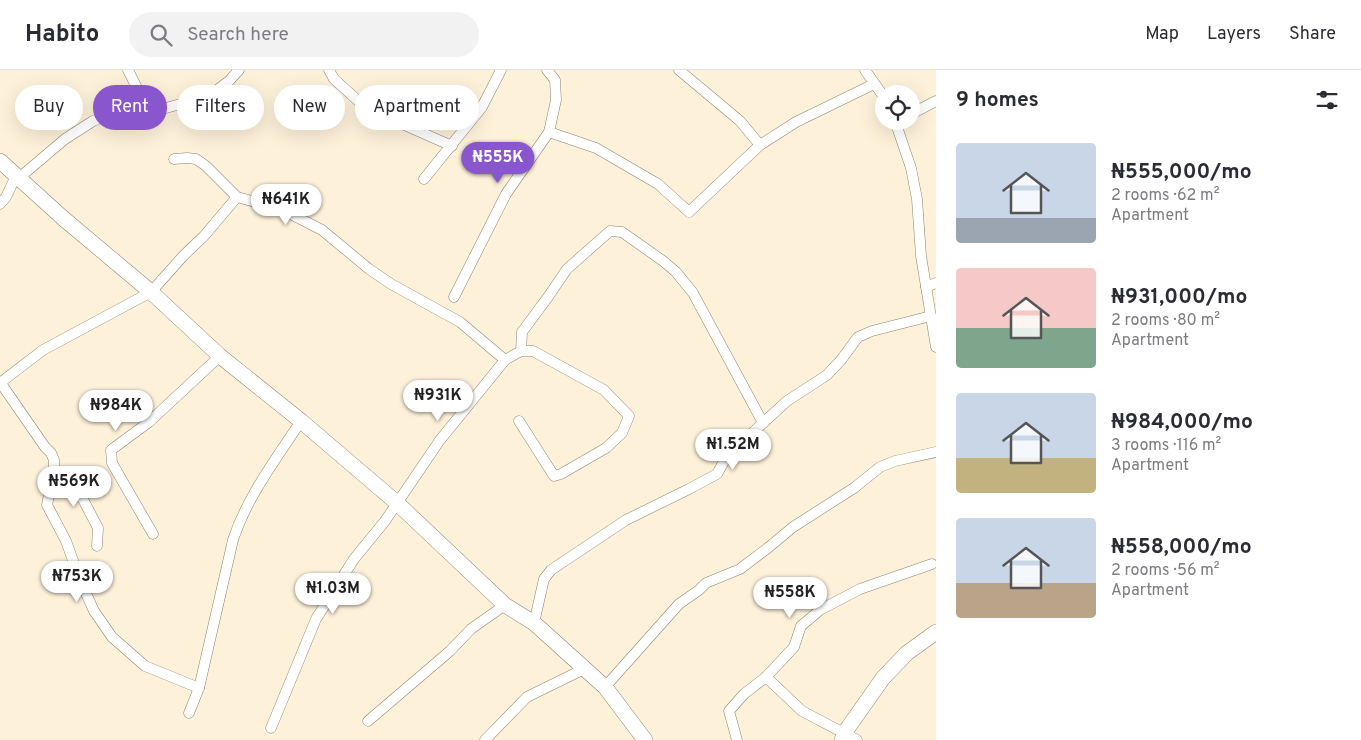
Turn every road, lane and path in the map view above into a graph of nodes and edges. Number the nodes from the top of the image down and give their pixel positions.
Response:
1 (128, 70) edge
2 (239, 70) edge
3 (330, 70) edge
4 (501, 70) edge
5 (547, 70) edge
6 (679, 70) edge
7 (865, 70) edge
8 (874, 84) joint
9 (136, 85) edge
10 (936, 101) edge
11 (167, 108) edge
12 (920, 109) edge
13 (93, 121) edge
14 (899, 130) edge
15 (548, 132) junction
16 (760, 145) junction
17 (452, 146) junction
18 (174, 159) dead end
19 (0, 161) edge
20 (18, 177) junction
21 (424, 179) dead end
22 (237, 197) junction
23 (0, 204) edge
24 (931, 285) edge
25 (151, 292) junction
26 (454, 298) dead end
27 (931, 316) junction
28 (936, 347) edge
29 (521, 351) junction
30 (220, 356) junction
31 (505, 360) junction
32 (0, 383) edge
33 (302, 421) junction
34 (519, 421) dead end
35 (763, 423) junction
36 (936, 452) edge
37 (54, 469) junction
38 (398, 503) junction
39 (153, 534) dead end
40 (97, 546) dead end
41 (932, 564) dead end
42 (506, 605) junction
43 (534, 623) junction
44 (936, 632) edge
45 (584, 669) junction
46 (766, 677) junction
47 (605, 687) junction
48 (198, 688) junction
49 (189, 713) dead end
50 (368, 721) dead end
51 (272, 728) dead end
52 (848, 738) edge
53 (485, 740) edge
54 (645, 740) edge
55 (736, 740) edge

1 - 9 street
2 - 11 street
3 - 17 street
4 - 17 street
5 - 15 street
6 - 16 street
7 - 8 street
8 - 16 street
10 - 12 street
13 - 20 street
14 - 24 street
15 - 16 street
15 - 26 street
17 - 21 street
18 - 22 street
19 - 20 street
20 - 23 street
20 - 25 street
22 - 25 street
22 - 31 street
24 - 27 street
25 - 30 street
25 - 32 street
27 - 28 street
27 - 35 street
29 - 31 street
29 - 34 street
29 - 35 street
30 - 33 street
30 - 39 street
31 - 38 street
32 - 37 street
33 - 38 street
33 - 48 street
35 - 43 street
36 - 47 street
37 - 40 street
37 - 48 street
38 - 42 street
38 - 51 street
41 - 46 street
42 - 43 street
42 - 50 street
43 - 45 street
44 - 52 street
45 - 47 street
45 - 53 street
46 - 52 street
46 - 55 street
47 - 54 street
48 - 49 street

